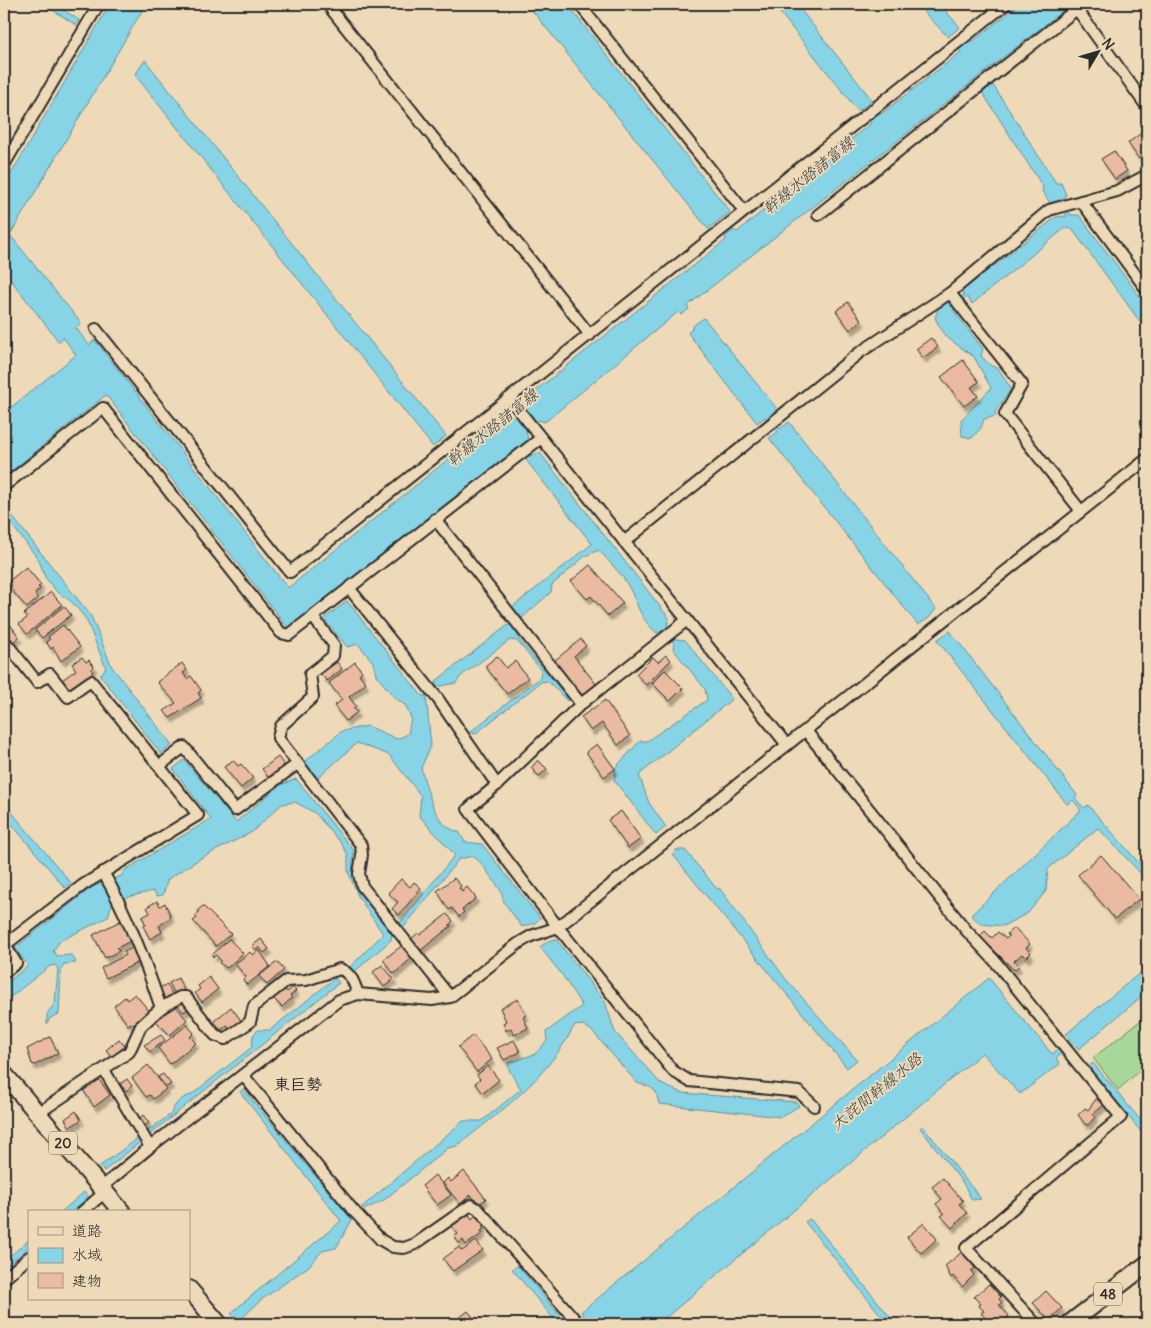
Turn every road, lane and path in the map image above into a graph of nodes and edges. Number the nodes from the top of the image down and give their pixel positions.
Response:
1 (99, 4) edge
2 (327, 4) edge
3 (579, 4) edge
4 (1006, 4) edge
5 (1078, 5) edge
6 (1147, 107) edge
7 (4, 166) edge
8 (1147, 175) edge
9 (1081, 201) junction
10 (744, 211) junction
11 (818, 215) dead end
12 (1147, 290) edge
13 (956, 300) junction
14 (96, 330) dead end
15 (590, 335) junction
16 (510, 398) junction
17 (541, 438) junction
18 (1147, 458) edge
19 (4, 486) edge
20 (1081, 510) junction
21 (435, 519) junction
22 (624, 542) junction
23 (349, 588) junction
24 (313, 617) junction
25 (686, 620) junction
26 (4, 640) edge
27 (581, 704) junction
28 (806, 731) junction
29 (787, 745) junction
30 (296, 764) junction
31 (159, 766) junction
32 (497, 785) junction
33 (103, 872) junction
34 (558, 927) junction
35 (4, 973) edge
36 (358, 994) junction
37 (450, 996) junction
38 (161, 1008) junction
39 (104, 1070) junction
40 (4, 1074) edge
41 (243, 1075) junction
42 (814, 1106) dead end
43 (37, 1114) junction
44 (150, 1147) junction
45 (103, 1190) junction
46 (84, 1210) edge
47 (120, 1210) edge
48 (28, 1259) edge
49 (1147, 1264) edge
50 (4, 1279) edge
51 (190, 1290) edge
52 (219, 1324) edge
53 (578, 1324) edge
54 (1036, 1324) edge
55 (1069, 1324) edge

1 - 7 street
2 - 15 street
3 - 10 street
4 - 10 street
5 - 6 street
5 - 11 street
8 - 9 street
9 - 12 street
9 - 13 street
10 - 15 street
13 - 20 street
13 - 22 street
14 - 16 street
15 - 16 street
16 - 17 street
17 - 21 street
17 - 22 street
18 - 20 street
19 - 24 street
20 - 28 street
21 - 23 street
21 - 27 street
22 - 25 street
23 - 24 street
23 - 32 street
24 - 30 street
25 - 27 street
25 - 29 street
26 - 31 street
27 - 32 street
28 - 29 street
28 - 54 street
29 - 34 street
30 - 31 street
30 - 37 street
31 - 33 street
32 - 34 street
33 - 35 street
33 - 38 street
34 - 37 street
34 - 42 street
36 - 37 street
36 - 38 street
36 - 41 street
38 - 39 street
39 - 43 street
39 - 44 street
40 - 43 main road, 20
41 - 44 street
41 - 53 street
43 - 45 main road, 20
44 - 45 street
45 - 46 street
45 - 47 main road, 20
48 - 50 street
49 - 55 main road, 48
51 - 52 main road

